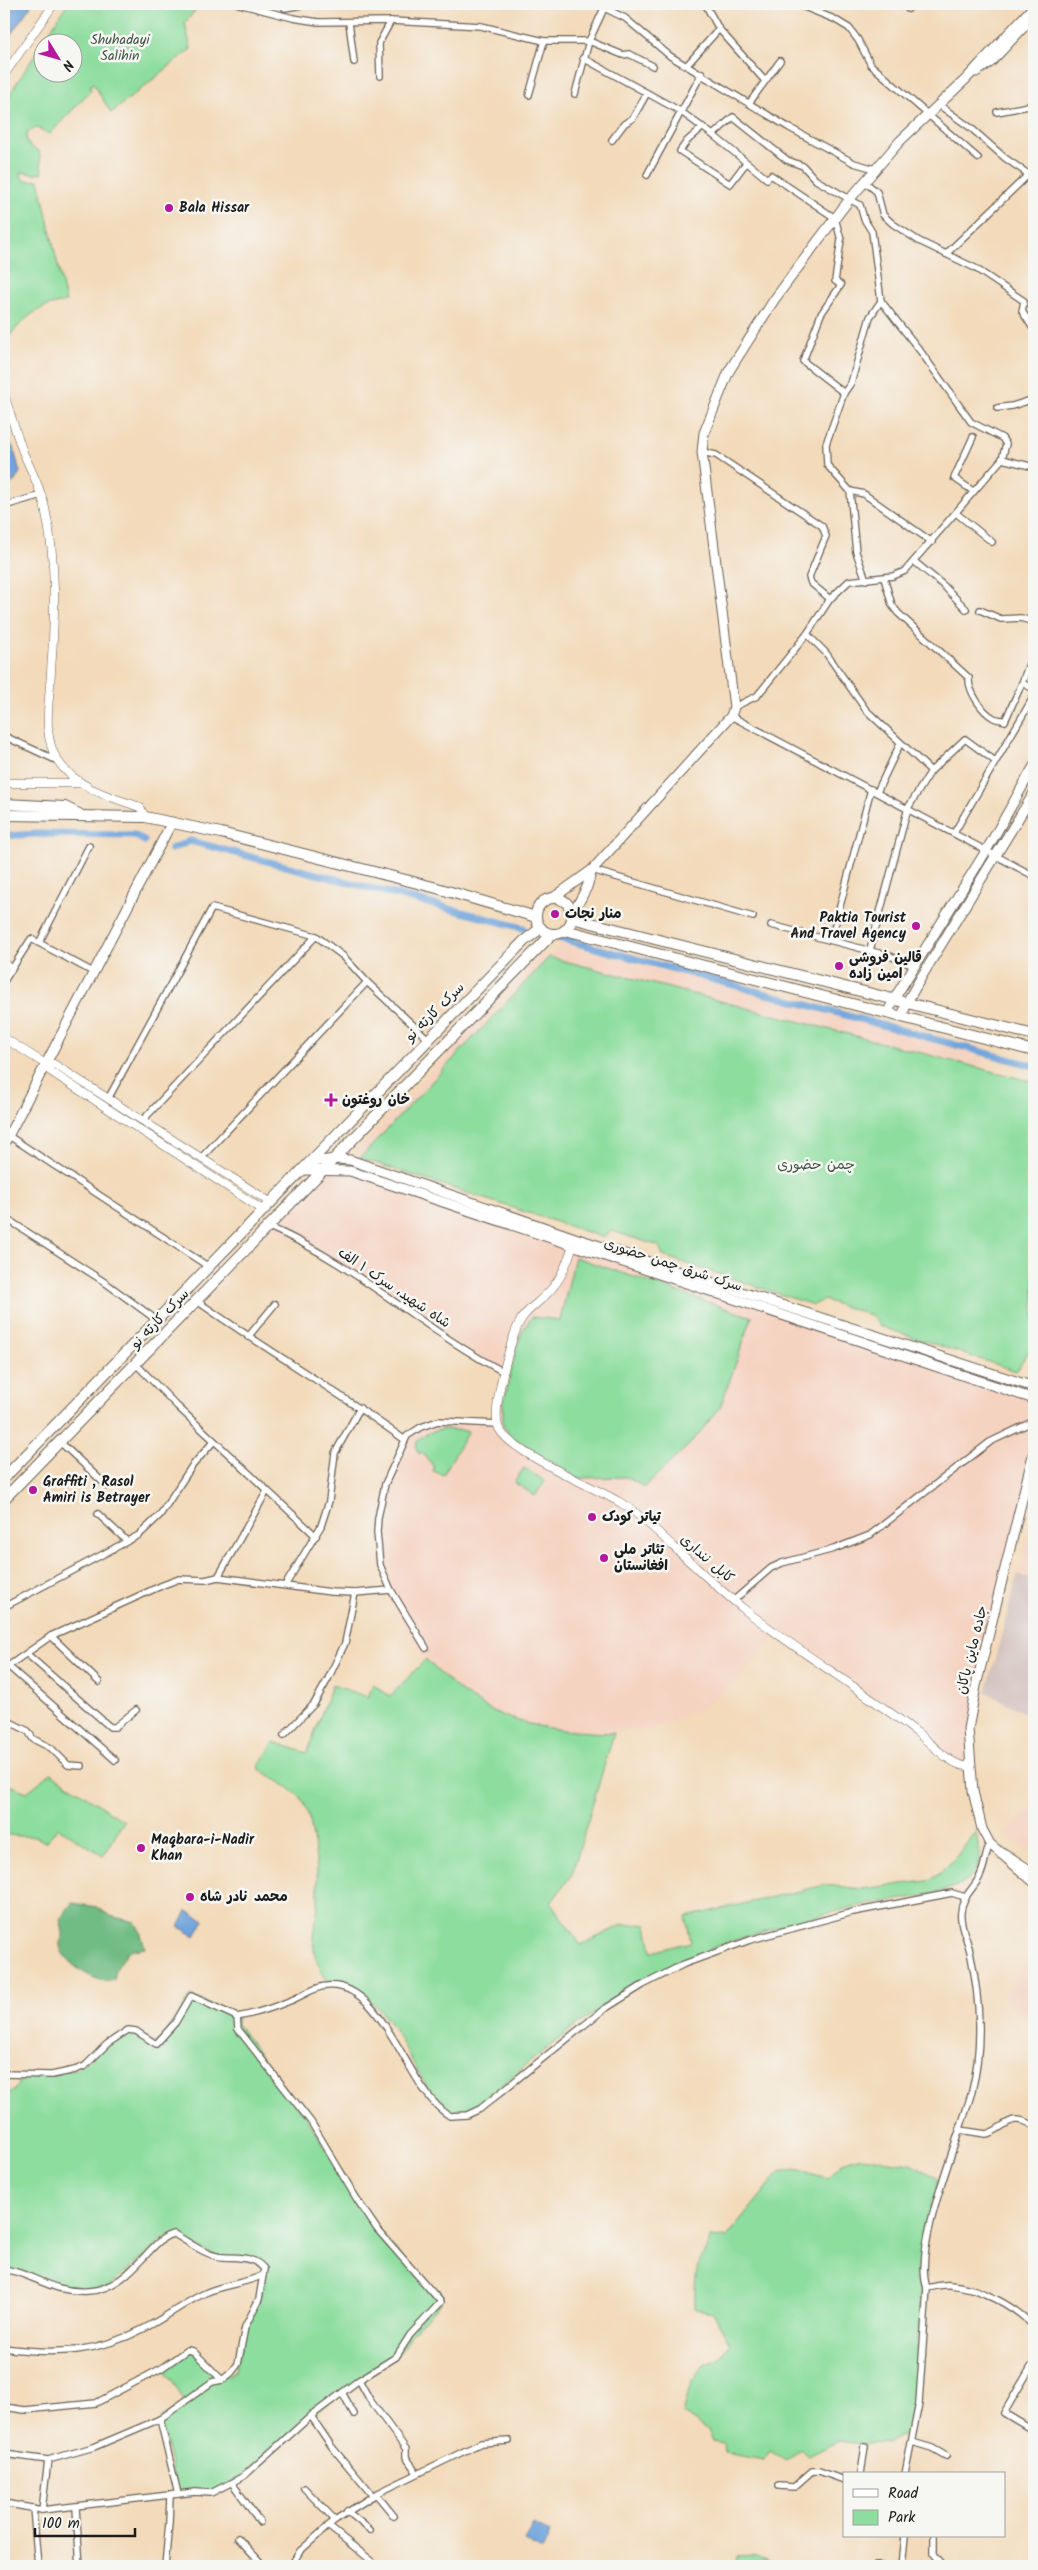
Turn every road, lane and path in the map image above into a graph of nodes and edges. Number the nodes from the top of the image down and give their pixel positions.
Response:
1 (54, 4) edge
2 (239, 4) edge
3 (307, 4) edge
4 (596, 4) edge
5 (705, 4) edge
6 (797, 4) edge
7 (284, 6) edge
8 (605, 6) edge
9 (1034, 6) edge
10 (1034, 16) edge
11 (290, 18) junction
12 (391, 21) junction
13 (349, 22) junction
14 (720, 29) junction
15 (544, 41) junction
16 (589, 41) junction
17 (583, 58) junction
18 (780, 61) dead end
19 (354, 62) dead end
20 (687, 65) junction
21 (654, 66) dead end
22 (702, 73) junction
23 (4, 75) edge
24 (380, 76) dead end
25 (966, 79) junction
26 (765, 81) junction
27 (647, 93) junction
28 (575, 94) dead end
29 (529, 95) dead end
30 (750, 102) junction
31 (939, 105) junction
32 (1034, 105) edge
33 (680, 111) junction
34 (996, 112) dead end
35 (928, 114) junction
36 (703, 127) junction
37 (713, 135) junction
38 (612, 140) dead end
39 (978, 158) dead end
40 (746, 163) junction
41 (875, 169) junction
42 (647, 175) dead end
43 (1031, 176) edge
44 (864, 181) junction
45 (849, 200) junction
46 (835, 218) junction
47 (946, 254) junction
48 (881, 301) junction
49 (1034, 330) edge
50 (844, 393) junction
51 (4, 394) edge
52 (1034, 399) edge
53 (997, 408) dead end
54 (973, 437) dead end
55 (702, 452) junction
56 (1002, 459) junction
57 (1034, 466) edge
58 (973, 491) junction
59 (850, 492) junction
60 (41, 495) junction
61 (4, 506) edge
62 (956, 513) junction
63 (932, 542) junction
64 (992, 542) dead end
65 (914, 562) junction
66 (884, 578) junction
67 (866, 580) junction
68 (830, 599) junction
69 (966, 609) dead end
70 (980, 610) dead end
71 (1034, 622) edge
72 (807, 634) junction
73 (1034, 650) edge
74 (1022, 683) junction
75 (1034, 689) edge
76 (1034, 696) edge
77 (732, 712) junction
78 (4, 736) edge
79 (900, 744) junction
80 (58, 761) junction
81 (995, 761) junction
82 (1034, 766) edge
83 (931, 771) junction
84 (4, 783) edge
85 (80, 783) junction
86 (874, 790) junction
87 (1034, 793) edge
88 (4, 804) edge
89 (908, 808) junction
90 (79, 814) junction
91 (5, 816) edge
92 (145, 817) junction
93 (172, 822) junction
94 (954, 833) junction
95 (89, 846) dead end
96 (986, 851) junction
97 (996, 857) junction
98 (592, 870) junction
99 (1034, 876) edge
100 (553, 898) junction
101 (539, 906) junction
102 (509, 910) junction
103 (536, 917) junction
104 (572, 917) junction
105 (753, 918) dead end
106 (770, 925) dead end
107 (541, 928) junction
108 (565, 930) junction
109 (552, 934) junction
110 (316, 936) junction
111 (830, 940) junction
112 (39, 943) junction
113 (870, 950) junction
114 (4, 962) edge
115 (914, 966) junction
116 (12, 969) junction
117 (93, 972) junction
118 (4, 981) edge
119 (367, 982) junction
120 (894, 999) junction
121 (907, 1002) junction
122 (888, 1012) junction
123 (902, 1016) junction
124 (1034, 1035) edge
125 (4, 1038) edge
126 (427, 1038) junction
127 (1034, 1051) edge
128 (47, 1064) junction
129 (108, 1099) junction
130 (142, 1121) junction
131 (9, 1136) junction
132 (4, 1144) edge
133 (201, 1158) junction
134 (336, 1159) junction
135 (311, 1162) junction
136 (302, 1170) junction
137 (324, 1171) junction
138 (266, 1206) junction
139 (4, 1217) edge
140 (269, 1227) junction
141 (574, 1242) junction
142 (209, 1267) junction
143 (197, 1301) junction
144 (275, 1304) dead end
145 (158, 1321) junction
146 (248, 1337) junction
147 (136, 1364) junction
148 (504, 1372) junction
149 (1034, 1387) edge
150 (1034, 1399) edge
151 (360, 1408) junction
152 (1034, 1421) edge
153 (497, 1424) junction
154 (404, 1440) junction
155 (214, 1441) junction
156 (60, 1442) junction
157 (1034, 1450) edge
158 (4, 1478) edge
159 (107, 1486) dead end
160 (267, 1491) junction
161 (4, 1499) edge
162 (98, 1514) dead end
163 (316, 1536) junction
164 (127, 1541) junction
165 (218, 1576) junction
166 (286, 1584) junction
167 (391, 1590) junction
168 (355, 1593) junction
169 (734, 1600) junction
170 (4, 1607) edge
171 (51, 1636) junction
172 (426, 1648) dead end
173 (27, 1654) junction
174 (6, 1668) edge
175 (99, 1682) dead end
176 (136, 1710) dead end
177 (4, 1719) edge
178 (284, 1735) dead end
179 (115, 1760) dead end
180 (82, 1766) dead end
181 (970, 1766) junction
182 (990, 1844) junction
183 (1000, 1851) junction
184 (1034, 1873) edge
185 (1034, 1882) edge
186 (965, 1897) junction
187 (237, 2017) junction
188 (4, 2074) edge
189 (1034, 2126) edge
190 (960, 2130) junction
191 (4, 2268) edge
192 (263, 2275) junction
193 (927, 2288) junction
194 (1034, 2327) edge
195 (4, 2348) edge
196 (1034, 2362) edge
197 (222, 2380) junction
198 (359, 2380) junction
199 (343, 2394) junction
200 (4, 2407) edge
201 (354, 2414) dead end
202 (311, 2416) junction
203 (160, 2419) junction
204 (1034, 2432) edge
205 (509, 2441) dead end
206 (912, 2442) junction
207 (865, 2446) dead end
208 (4, 2454) edge
209 (946, 2456) dead end
210 (48, 2460) junction
211 (861, 2472) edge
212 (905, 2472) edge
213 (417, 2473) junction
214 (843, 2480) edge
215 (232, 2483) junction
216 (780, 2486) dead end
217 (304, 2488) dead end
218 (178, 2494) junction
219 (375, 2495) junction
220 (170, 2496) junction
221 (4, 2503) edge
222 (34, 2508) junction
223 (76, 2508) junction
224 (42, 2510) junction
225 (348, 2511) junction
226 (394, 2516) dead end
227 (335, 2520) junction
228 (260, 2522) dead end
229 (328, 2526) junction
230 (370, 2530) dead end
231 (238, 2538) dead end
232 (905, 2538) edge
233 (934, 2538) edge
234 (38, 2566) edge
235 (80, 2566) edge
236 (165, 2566) edge
237 (264, 2566) edge
238 (291, 2566) edge
239 (378, 2566) edge
240 (902, 2566) edge
241 (944, 2566) edge

1 - 23 street
2 - 11 street
3 - 7 street
4 - 8 street
5 - 14 street
6 - 35 street
7 - 11 street
8 - 16 street
8 - 20 street
9 - 25 main road
10 - 25 main road
11 - 13 street
12 - 13 street
12 - 15 street
12 - 24 street
13 - 19 street
14 - 20 street
14 - 26 street
15 - 16 street
15 - 29 street
16 - 17 street
16 - 21 street
17 - 27 street
17 - 28 street
18 - 26 street
20 - 22 street
22 - 30 street
22 - 33 street
25 - 31 main road
26 - 30 street
27 - 33 street
27 - 38 street
30 - 41 street
31 - 35 main road
31 - 43 street
32 - 34 street
33 - 36 street
33 - 42 street
35 - 39 street
35 - 41 main road
36 - 37 street
36 - 40 street
37 - 40 street
37 - 45 street
40 - 46 street
41 - 44 main road
43 - 47 street
44 - 45 main road
44 - 47 street
45 - 46 main road
45 - 48 street
46 - 50 street
46 - 55 main road
47 - 49 street
48 - 50 street
48 - 56 street
50 - 59 street
51 - 60 street
52 - 53 street
54 - 58 street
55 - 68 street
55 - 77 main road
56 - 57 street
56 - 58 street
58 - 62 street
59 - 63 street
59 - 67 street
60 - 61 street
60 - 80 street
62 - 63 street
62 - 64 street
63 - 65 street
65 - 66 street
65 - 69 street
66 - 67 street
66 - 74 street
67 - 68 street
68 - 72 street
70 - 71 street
72 - 77 street
72 - 79 street
73 - 74 street
74 - 75 street
76 - 81 street
77 - 86 street
77 - 98 main road
78 - 80 street
79 - 83 street
79 - 86 street
80 - 85 street
81 - 83 street
81 - 94 street
82 - 96 main road
83 - 89 street
84 - 85 street
85 - 92 street
86 - 89 street
86 - 111 street
87 - 97 main road
88 - 90 highway
89 - 94 street
89 - 113 street
90 - 91 highway
90 - 92 highway
92 - 93 highway
93 - 102 highway
93 - 117 main road
94 - 96 street
95 - 112 street
96 - 97 street
96 - 115 main road
97 - 99 street
97 - 121 main road
98 - 100 main road
98 - 104 main road
98 - 105 street
100 - 101 highway
100 - 104 highway
101 - 102 highway
101 - 103 highway
102 - 103 highway
103 - 107 highway
104 - 108 highway
104 - 120 highway
106 - 111 street
107 - 109 highway
107 - 126 highway, سرک کارته نو
108 - 109 highway
108 - 122 highway
109 - 134 highway, سرک کارته نو
110 - 119 street
110 - 129 street
110 - 130 street
111 - 113 street
112 - 116 street
112 - 117 street
113 - 115 street
114 - 116 street
115 - 120 main road
116 - 118 street
117 - 128 main road
119 - 126 street
119 - 133 street
120 - 121 highway
120 - 122 main road
121 - 123 main road
121 - 124 highway
122 - 123 highway
123 - 127 highway
125 - 128 street
126 - 135 highway, سرک کارته نو
128 - 129 street
128 - 131 main road
128 - 138 street
129 - 130 street
130 - 133 street
131 - 132 main road
131 - 142 street
133 - 138 street
134 - 135 main road
134 - 137 highway, سرک کارته نو
134 - 141 main road, سرک شرق چمن حضوری
135 - 136 highway, سرک کارته نو
136 - 137 main road, سرک شرق چمن حضوری
136 - 138 highway, سرک کارته نو
137 - 140 highway, سرک کارته نو
137 - 141 main road, سرک شرق چمن حضوری
138 - 142 highway, سرک کارته نو
139 - 145 street
140 - 143 highway, سرک کارته نو
140 - 148 street, شاه شهید، سرک ۱ الف
141 - 148 street
141 - 149 main road, سرک شرق چمن حضوری
141 - 150 main road, سرک شرق چمن حضوری
142 - 145 highway, سرک کارته نو
143 - 146 street
143 - 147 highway, سرک کارته نو
144 - 146 street
145 - 158 highway, سرک کارته نو
146 - 151 street
147 - 155 street
147 - 156 highway, سرک کارته نو
148 - 153 street
151 - 154 street
151 - 163 street
152 - 169 street
153 - 154 street
153 - 169 street, کابل ننداری
154 - 167 street
155 - 160 street
155 - 164 street
156 - 159 street
156 - 161 highway, سرک کارته نو
157 - 181 main road, جاده ماین پاکان
160 - 163 street
160 - 165 street
162 - 164 street
163 - 166 street
164 - 170 street
165 - 166 street
165 - 171 street
166 - 168 street
167 - 168 street
167 - 172 street
168 - 178 street
169 - 181 street, کابل ننداری
171 - 173 street
171 - 175 street
173 - 174 street
173 - 176 street
174 - 179 street
177 - 180 street
181 - 182 main road, جاده ماین پاکان
182 - 183 main road
182 - 186 street
183 - 184 main road
183 - 185 main road
186 - 187 street
186 - 190 street
187 - 188 street
187 - 198 street
189 - 190 street
190 - 193 street
191 - 192 street
192 - 195 street
192 - 197 street
193 - 194 street
193 - 206 street
196 - 204 street
197 - 200 street
197 - 203 street
198 - 199 street
198 - 213 street
199 - 201 street
199 - 202 street
202 - 215 street
202 - 219 street
203 - 210 street
203 - 218 street
205 - 213 street
206 - 209 street
206 - 212 street
207 - 211 street
208 - 210 street
210 - 224 street
213 - 219 street
214 - 216 street
215 - 218 street
215 - 228 street
217 - 227 street
218 - 220 street
219 - 225 street
219 - 226 street
220 - 223 street
220 - 236 street
221 - 222 street
222 - 224 street
222 - 234 street
223 - 224 street
223 - 235 street
225 - 227 street
225 - 230 street
227 - 229 street
229 - 238 street
229 - 239 street
231 - 237 street
232 - 240 street
233 - 241 street

